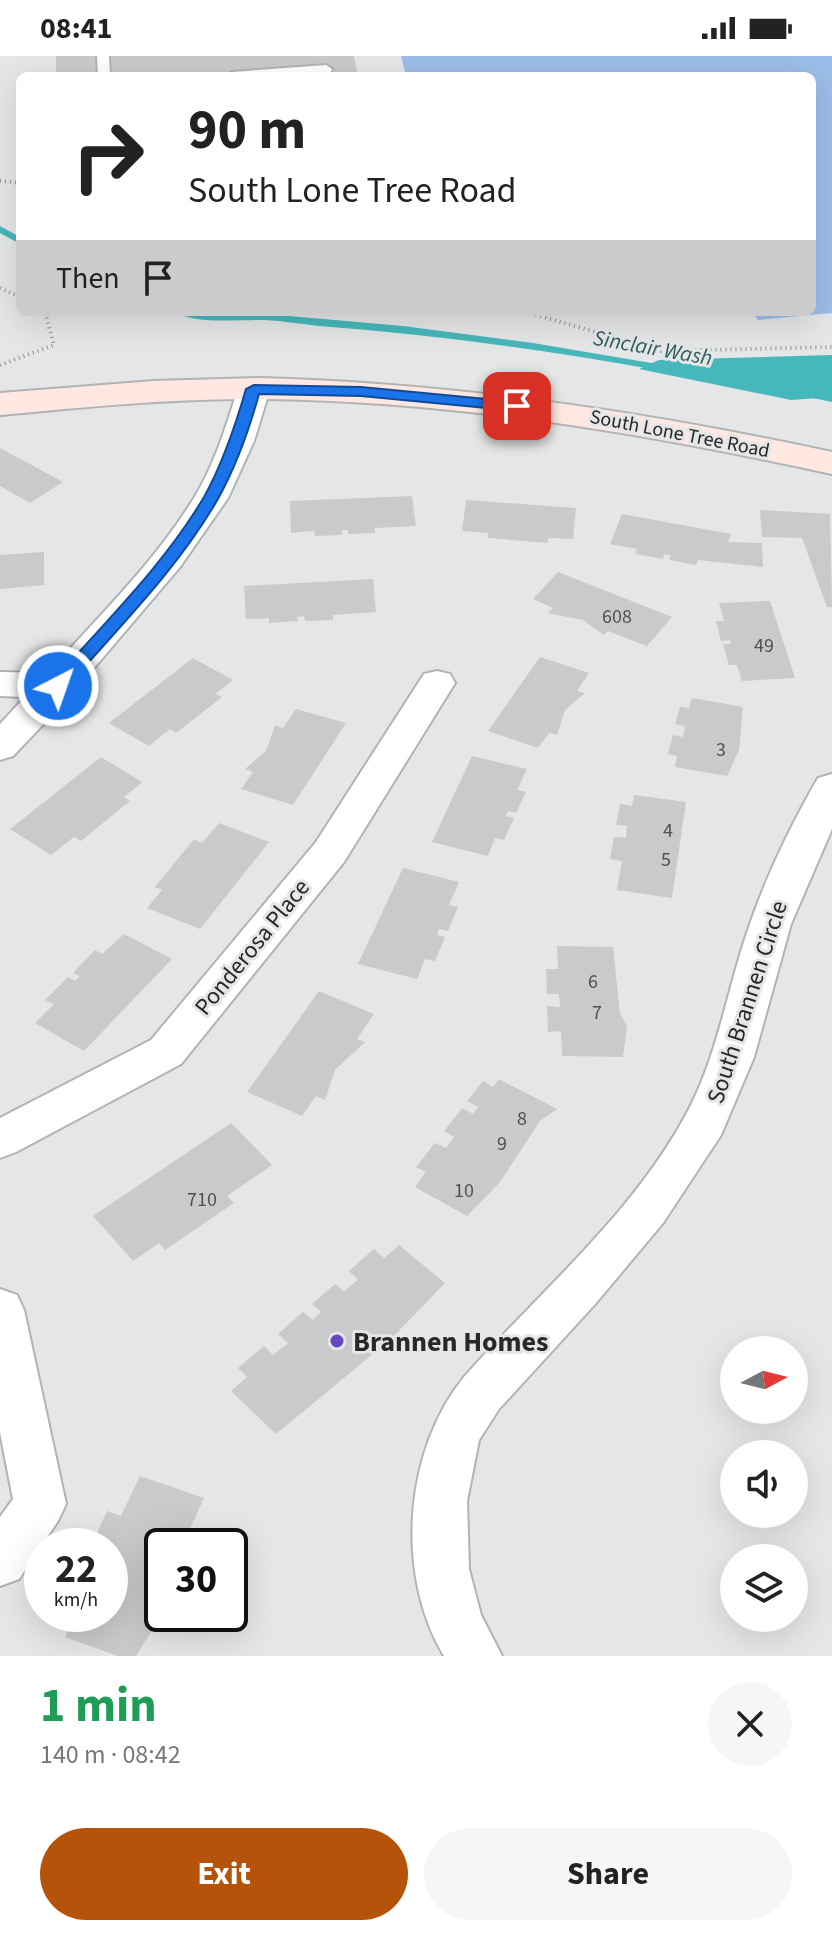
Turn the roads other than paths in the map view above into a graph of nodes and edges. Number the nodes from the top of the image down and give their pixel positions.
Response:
1 (325, 67) edge
2 (273, 72) edge
3 (254, 389) junction
4 (0, 404) edge
5 (832, 463) edge
6 (437, 683) dead end
7 (0, 684) edge
8 (58, 686) junction
9 (0, 747) edge
10 (832, 788) edge
11 (0, 1139) edge
12 (0, 1310) edge
13 (0, 1561) edge
14 (475, 1656) edge

1 - 2 lane
3 - 4 main road, South Lone Tree Road
3 - 5 main road, South Lone Tree Road
3 - 8 street
6 - 11 street, Ponderosa Place
7 - 8 street
8 - 9 street
10 - 14 street, South Brannen Circle
12 - 13 street

